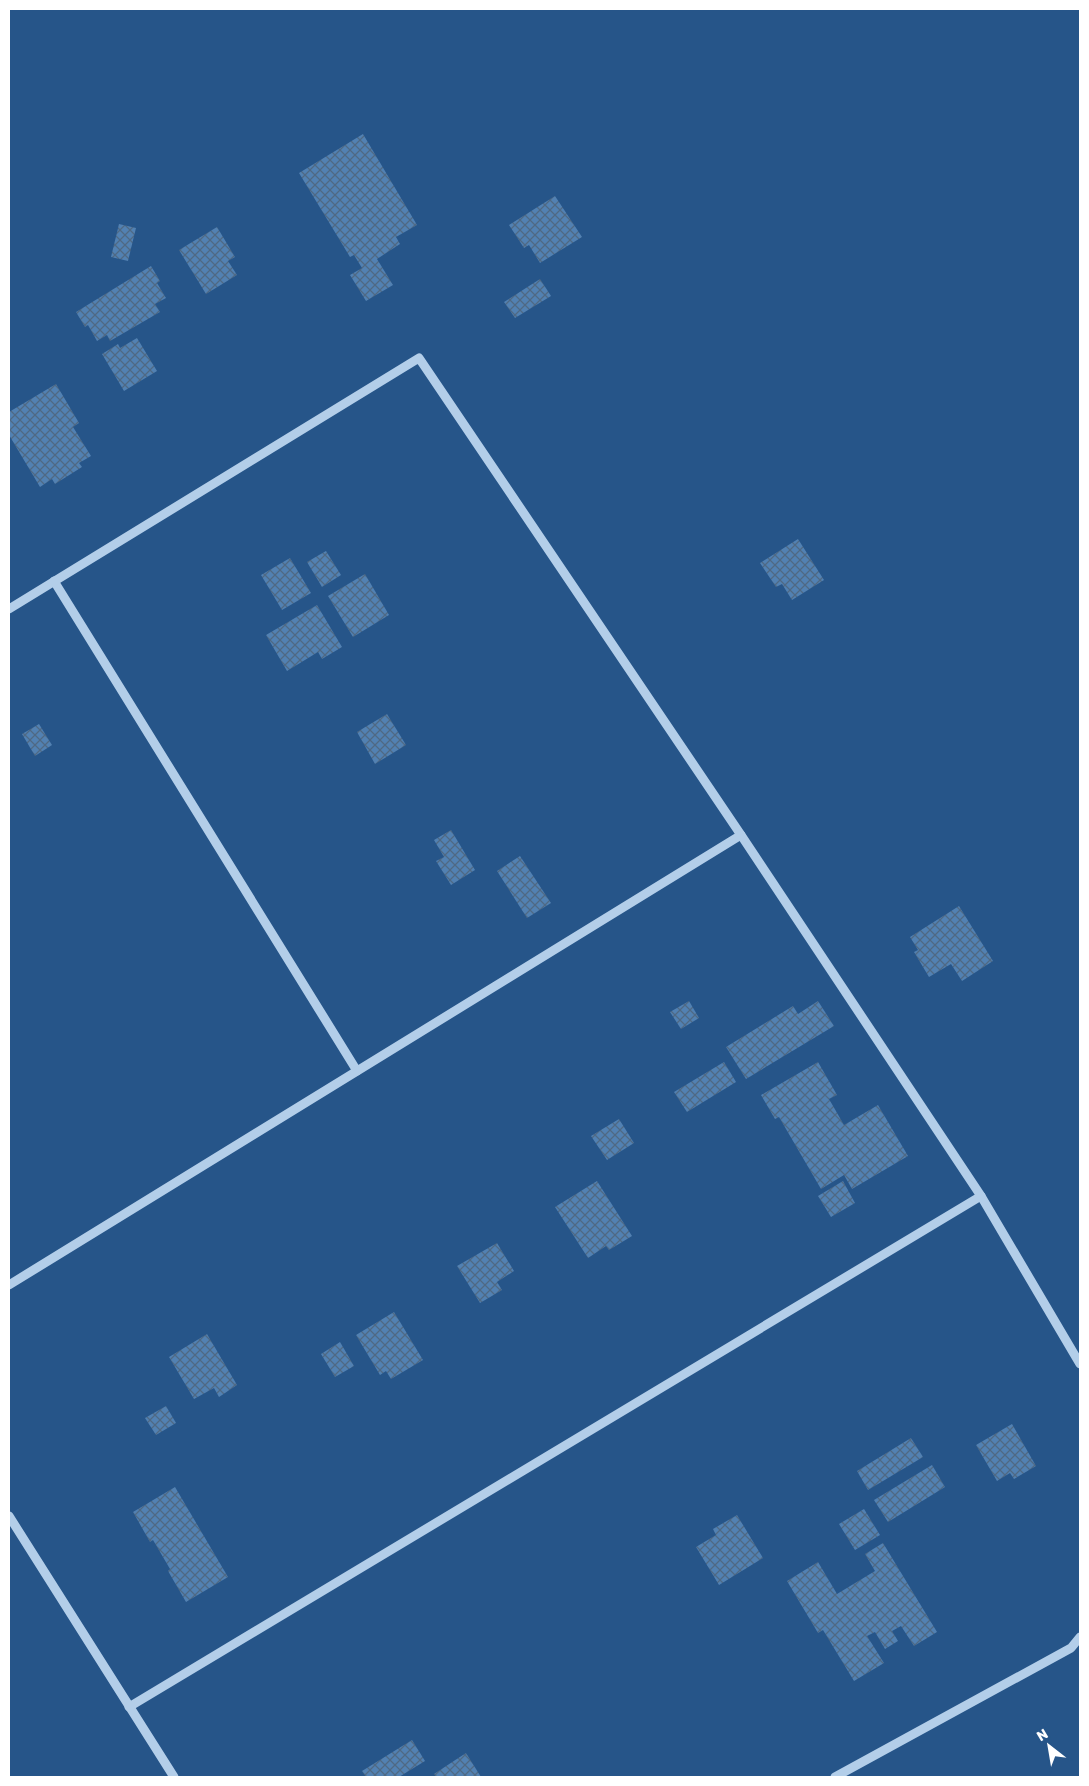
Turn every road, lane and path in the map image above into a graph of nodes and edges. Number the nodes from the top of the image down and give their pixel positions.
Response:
1 (54, 581) junction
2 (9, 609) edge
3 (741, 835) junction
4 (358, 1070) junction
5 (981, 1196) junction
6 (9, 1285) edge
7 (1080, 1364) edge
8 (9, 1516) edge
9 (1080, 1637) edge
10 (130, 1707) junction
11 (174, 1777) edge
12 (835, 1777) edge

1 - 2 street
1 - 3 street
1 - 4 street
3 - 4 street
3 - 5 street
4 - 6 street
5 - 7 street
5 - 10 street
8 - 10 street
9 - 12 street
10 - 11 street

